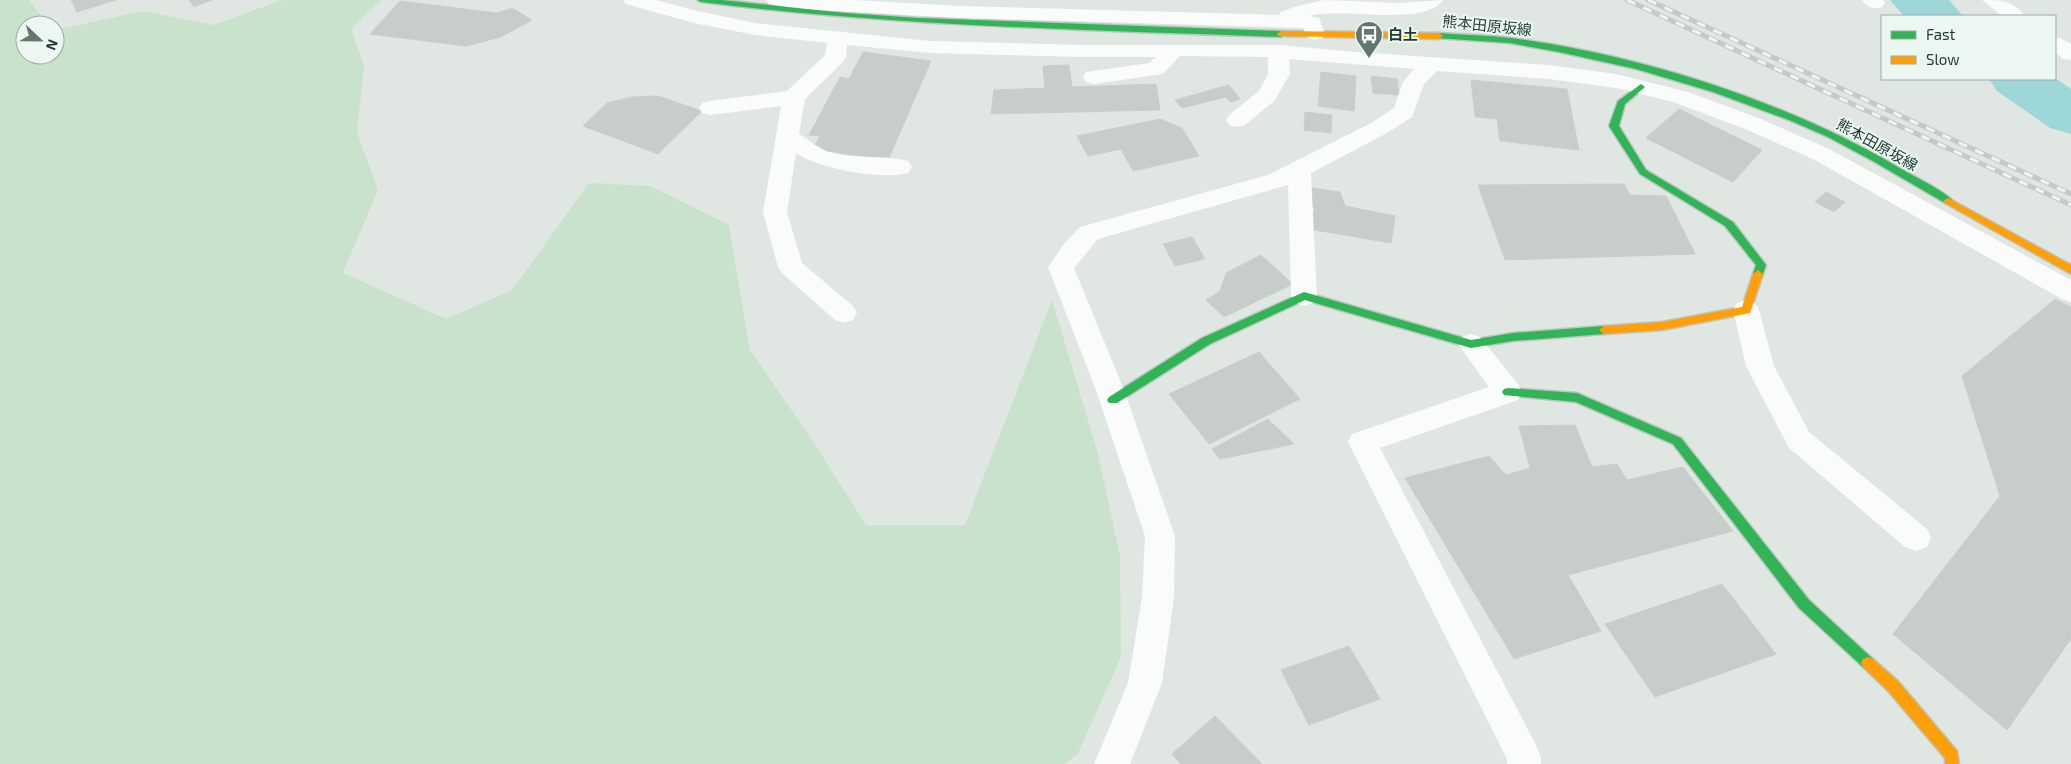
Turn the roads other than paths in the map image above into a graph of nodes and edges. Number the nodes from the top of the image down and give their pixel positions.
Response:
1 (633, 0) edge
2 (702, 0) edge
3 (776, 0) edge
4 (996, 0) edge
5 (1433, 0) edge
6 (1992, 0) edge
7 (960, 12) junction
8 (2014, 15) edge
9 (1271, 21) junction
10 (1315, 34) junction
11 (838, 36) junction
12 (1284, 42) junction
13 (2056, 44) edge
14 (1175, 50) junction
15 (2071, 54) edge
16 (1433, 64) junction
17 (1094, 77) dead end
18 (1641, 87) junction
19 (794, 98) junction
20 (710, 108) dead end
21 (1237, 120) dead end
22 (788, 137) junction
23 (900, 167) dead end
24 (1299, 169) junction
25 (2071, 270) edge
26 (2071, 292) edge
27 (1304, 296) junction
28 (1746, 310) junction
29 (844, 313) dead end
30 (1471, 344) junction
31 (1508, 392) junction
32 (1113, 400) junction
33 (1916, 538) dead end
34 (1111, 764) edge
35 (1524, 764) edge
36 (1952, 764) edge

1 - 11 street
2 - 12 main road, 熊本田原坂線
3 - 7 street
4 - 7 street
5 - 9 street
6 - 8 street
7 - 9 street
9 - 10 street
10 - 12 main road, 熊本田原坂線
10 - 25 main road, 熊本田原坂線
11 - 14 street
11 - 19 street
12 - 14 street
12 - 16 street
12 - 21 street
13 - 15 street
14 - 17 street
16 - 18 street
16 - 24 street
18 - 26 street
18 - 28 main road
19 - 20 street
19 - 22 street
22 - 23 street
22 - 29 street
24 - 27 street
24 - 32 street
27 - 30 main road
27 - 32 main road
28 - 30 main road
28 - 33 street
30 - 31 street
31 - 35 street
31 - 36 main road
32 - 34 street

